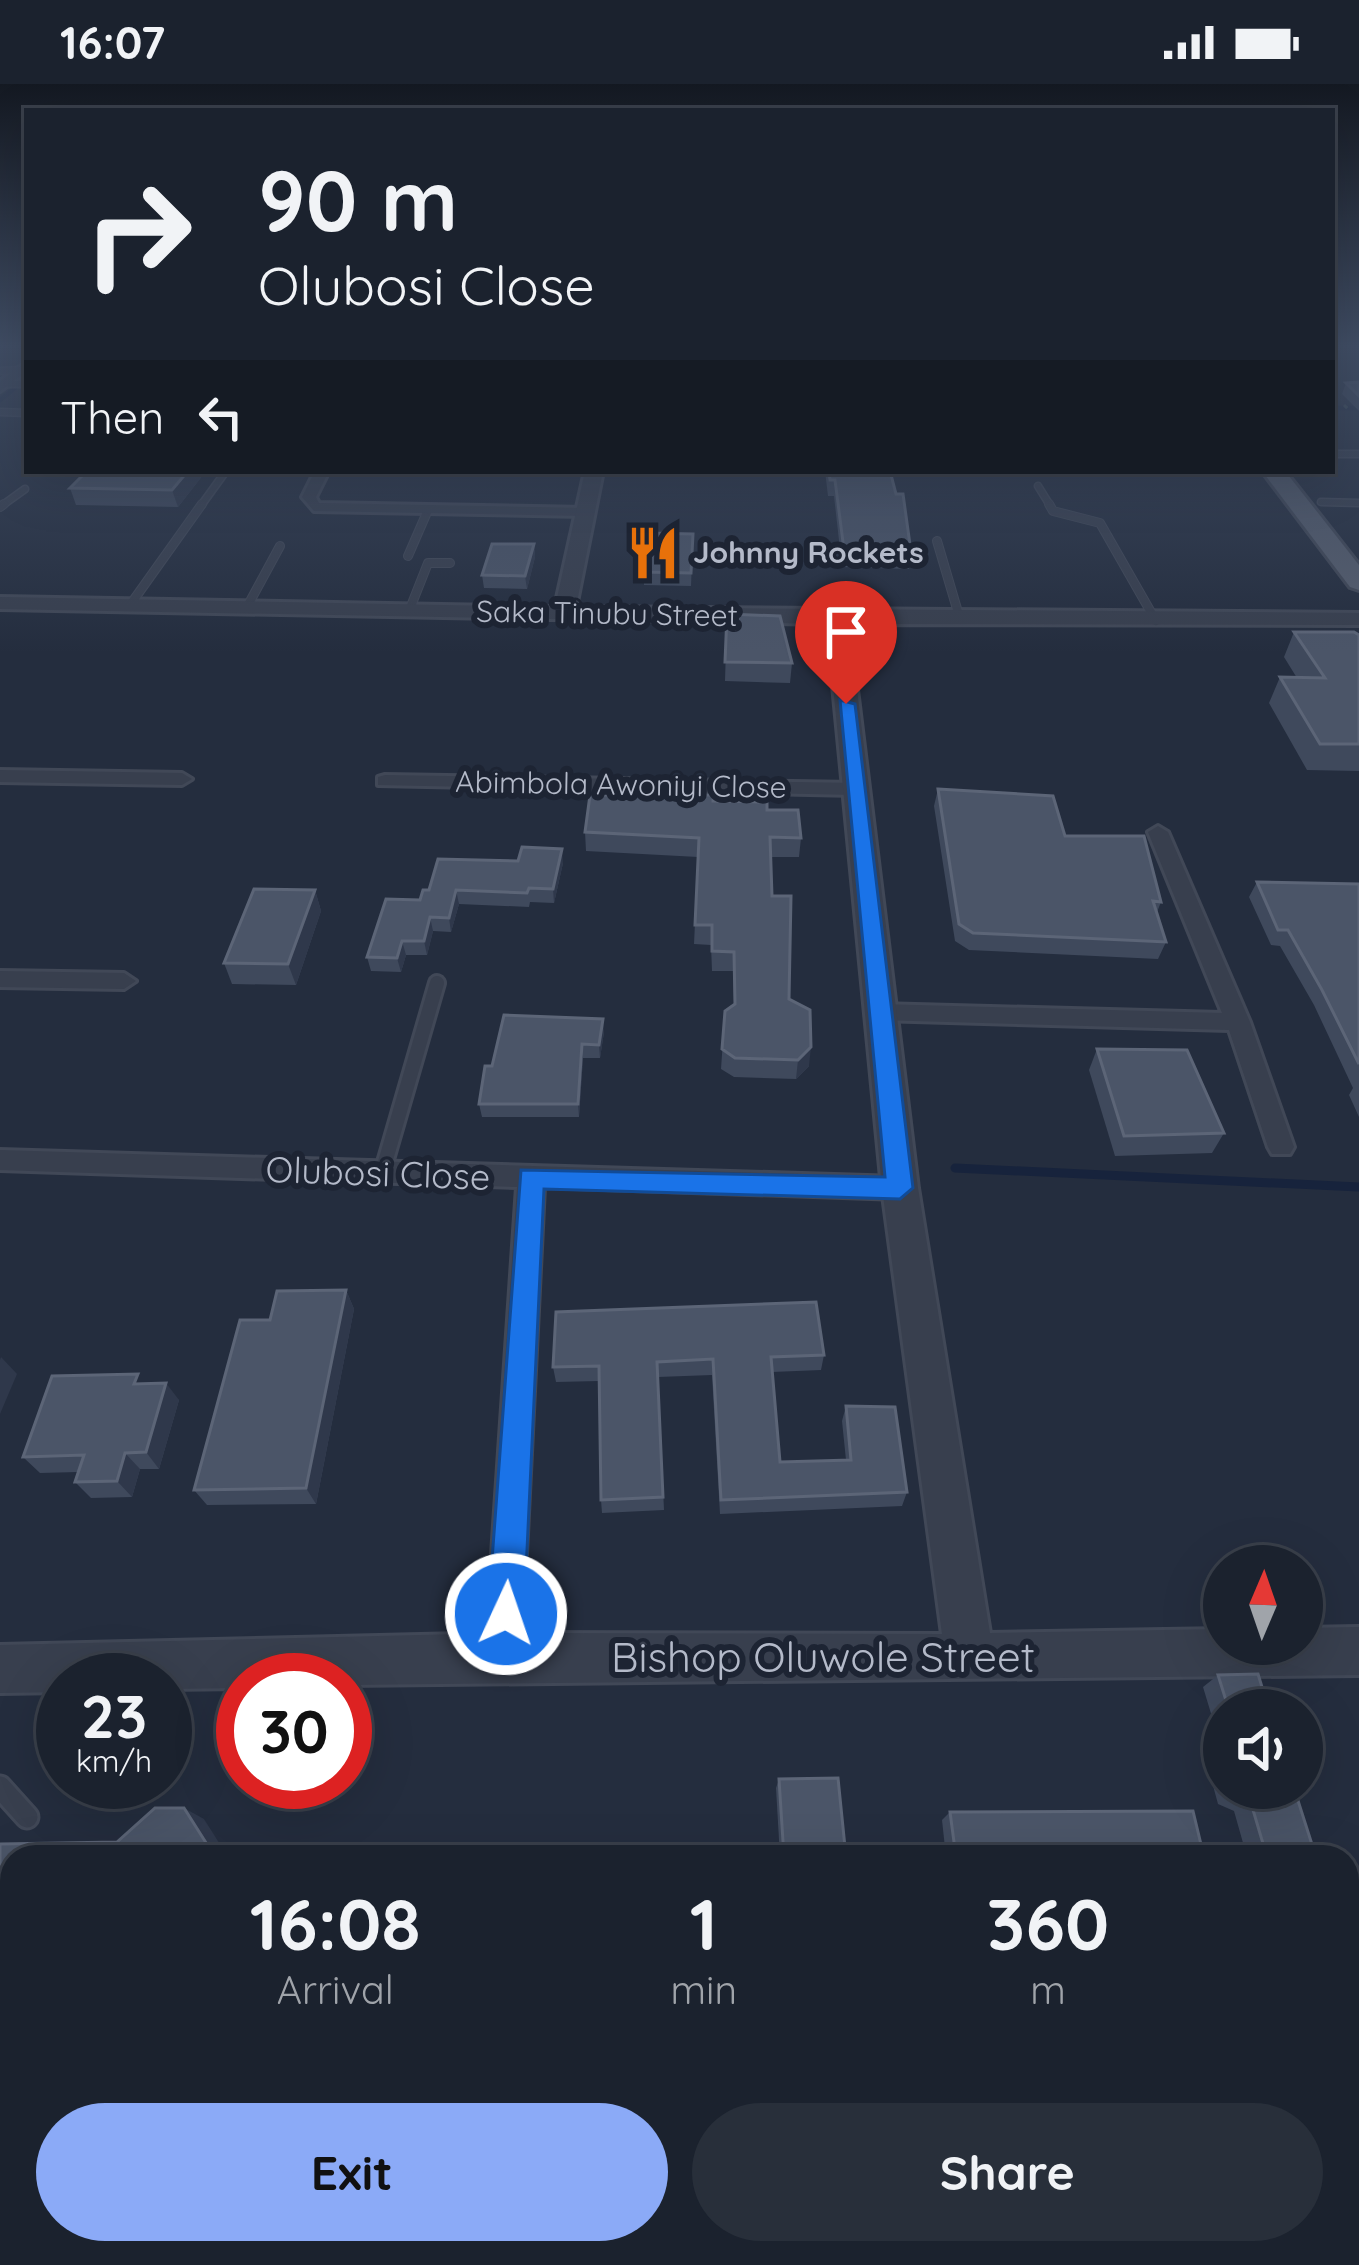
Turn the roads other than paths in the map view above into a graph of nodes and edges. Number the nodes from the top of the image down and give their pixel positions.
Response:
1 (224, 474) edge
2 (320, 474) edge
3 (593, 474) edge
4 (1275, 474) edge
5 (1298, 474) edge
6 (1038, 486) dead end
7 (25, 489) dead end
8 (1322, 502) junction
9 (1359, 502) edge
10 (0, 507) edge
11 (428, 510) junction
12 (585, 512) junction
13 (937, 541) dead end
14 (280, 546) dead end
15 (1359, 550) edge
16 (408, 556) dead end
17 (450, 563) dead end
18 (1359, 583) edge
19 (0, 603) edge
20 (130, 605) junction
21 (247, 607) junction
22 (409, 611) junction
23 (564, 611) junction
24 (837, 618) junction
25 (960, 619) junction
26 (1359, 619) edge
27 (1156, 621) junction
28 (0, 776) edge
29 (182, 779) dead end
30 (385, 782) dead end
31 (856, 789) junction
32 (1158, 832) dead end
33 (0, 979) edge
34 (124, 981) dead end
35 (436, 983) dead end
36 (879, 1012) junction
37 (1238, 1022) junction
38 (1281, 1147) dead end
39 (0, 1160) edge
40 (382, 1173) junction
41 (531, 1178) junction
42 (900, 1188) junction
43 (1359, 1651) edge
44 (503, 1657) junction
45 (970, 1658) junction
46 (0, 1670) edge
47 (0, 1787) edge
48 (27, 1817) dead end

1 - 20 lane
2 - 11 street
3 - 12 street
4 - 18 main road
5 - 8 main road
6 - 27 lane
7 - 10 lane
8 - 9 lane
8 - 15 main road
11 - 12 street
11 - 16 lane
12 - 23 street
13 - 25 lane
14 - 21 lane
17 - 22 lane
19 - 20 street, Saka Tinubu Street
20 - 21 street, Saka Tinubu Street
21 - 22 street, Saka Tinubu Street
22 - 23 street, Saka Tinubu Street
23 - 24 street, Saka Tinubu Street
24 - 25 street, Saka Tinubu Street
24 - 31 street
25 - 27 street, Saka Tinubu Street
26 - 27 street, Saka Tinubu Street
28 - 29 street
30 - 31 street, Abimbola Awoniyi Close
31 - 36 street
32 - 37 street
33 - 34 street
35 - 40 lane
36 - 37 street
36 - 42 street
37 - 38 street
39 - 40 street, Olubosi Close
40 - 41 street, Olubosi Close
41 - 42 street, Olubosi Close
41 - 44 street
42 - 45 street
43 - 45 street, Bishop Oluwole Street
44 - 45 street, Bishop Oluwole Street
44 - 46 street, Bishop Oluwole Street
47 - 48 lane

